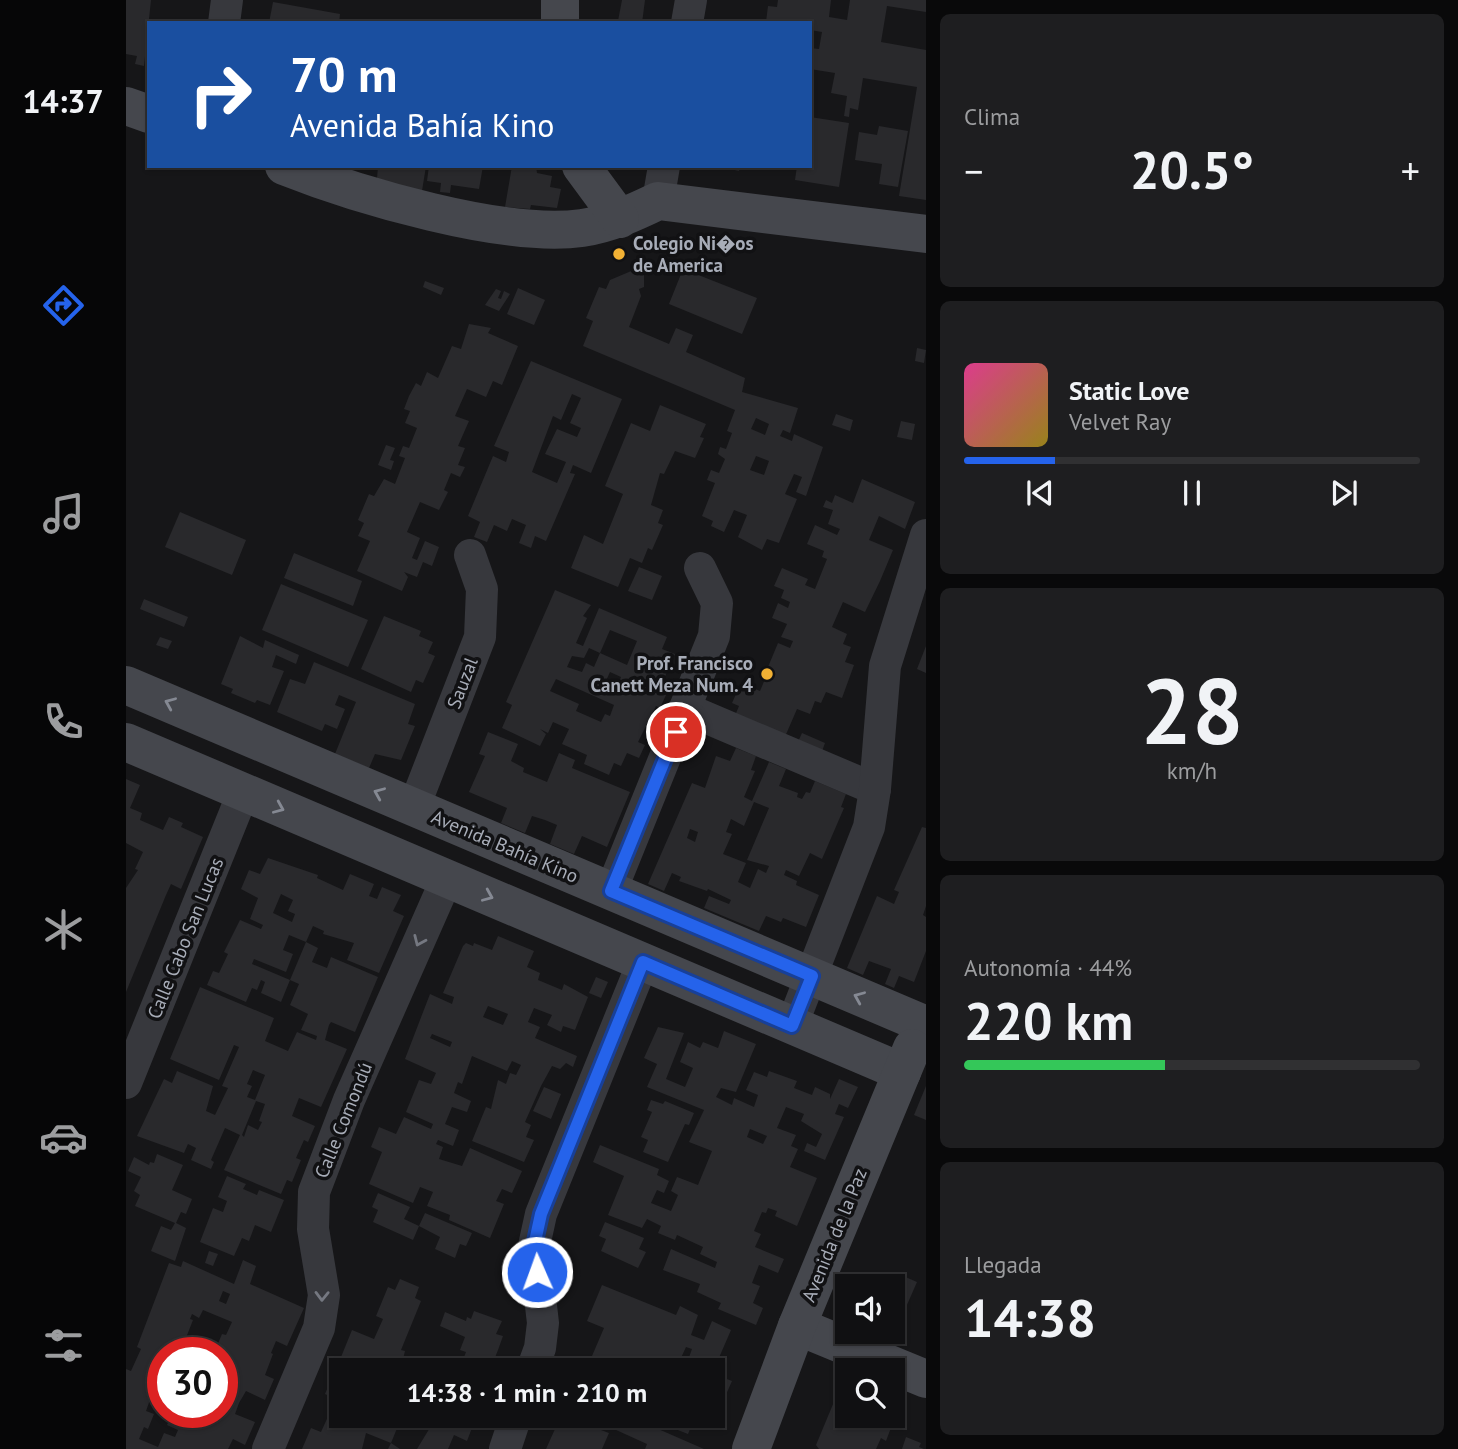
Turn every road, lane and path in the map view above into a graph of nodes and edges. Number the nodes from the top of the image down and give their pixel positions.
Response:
1 (227, 0) edge
2 (560, 0) edge
3 (691, 0) edge
4 (224, 21) edge
5 (560, 21) edge
6 (687, 21) edge
7 (126, 106) edge
8 (147, 113) edge
9 (289, 168) edge
10 (583, 168) edge
11 (661, 184) edge
12 (620, 219) junction
13 (926, 234) edge
14 (926, 535) edge
15 (470, 555) dead end
16 (700, 568) dead end
17 (126, 685) edge
18 (686, 709) junction
19 (126, 742) edge
20 (875, 789) junction
21 (243, 793) junction
22 (414, 807) junction
23 (447, 878) junction
24 (611, 891) junction
25 (643, 962) junction
26 (812, 976) junction
27 (924, 1024) edge
28 (792, 1026) junction
29 (902, 1072) junction
30 (126, 1083) edge
31 (797, 1326) junction
32 (537, 1358) edge
33 (926, 1379) edge
34 (512, 1428) edge
35 (268, 1449) edge
36 (505, 1449) edge
37 (751, 1449) edge

1 - 4 street
2 - 5 street
3 - 6 street
7 - 8 street
9 - 12 street
10 - 12 street
11 - 12 street
11 - 13 street
14 - 20 street
15 - 22 street, Sauzal
16 - 18 street
22 -> 17 street, Avenida Bahía Kino
18 - 20 street
18 - 24 street
19 - 21 street
20 - 26 street
21 -> 23 street
21 - 30 street, Calle Cabo San Lucas
22 - 24 street, Avenida Bahía Kino
23 -> 25 street
23 -> 35 street, Calle Comondú
24 - 26 street, Avenida Bahía Kino
25 - 28 street
25 - 32 street
27 -> 26 street, Avenida Bahía Kino
26 - 28 street
27 - 29 street, Avenida de la Paz
28 - 29 street
29 - 31 street, Avenida de la Paz
31 - 33 street
31 - 37 street, Avenida de la Paz
34 - 36 street

